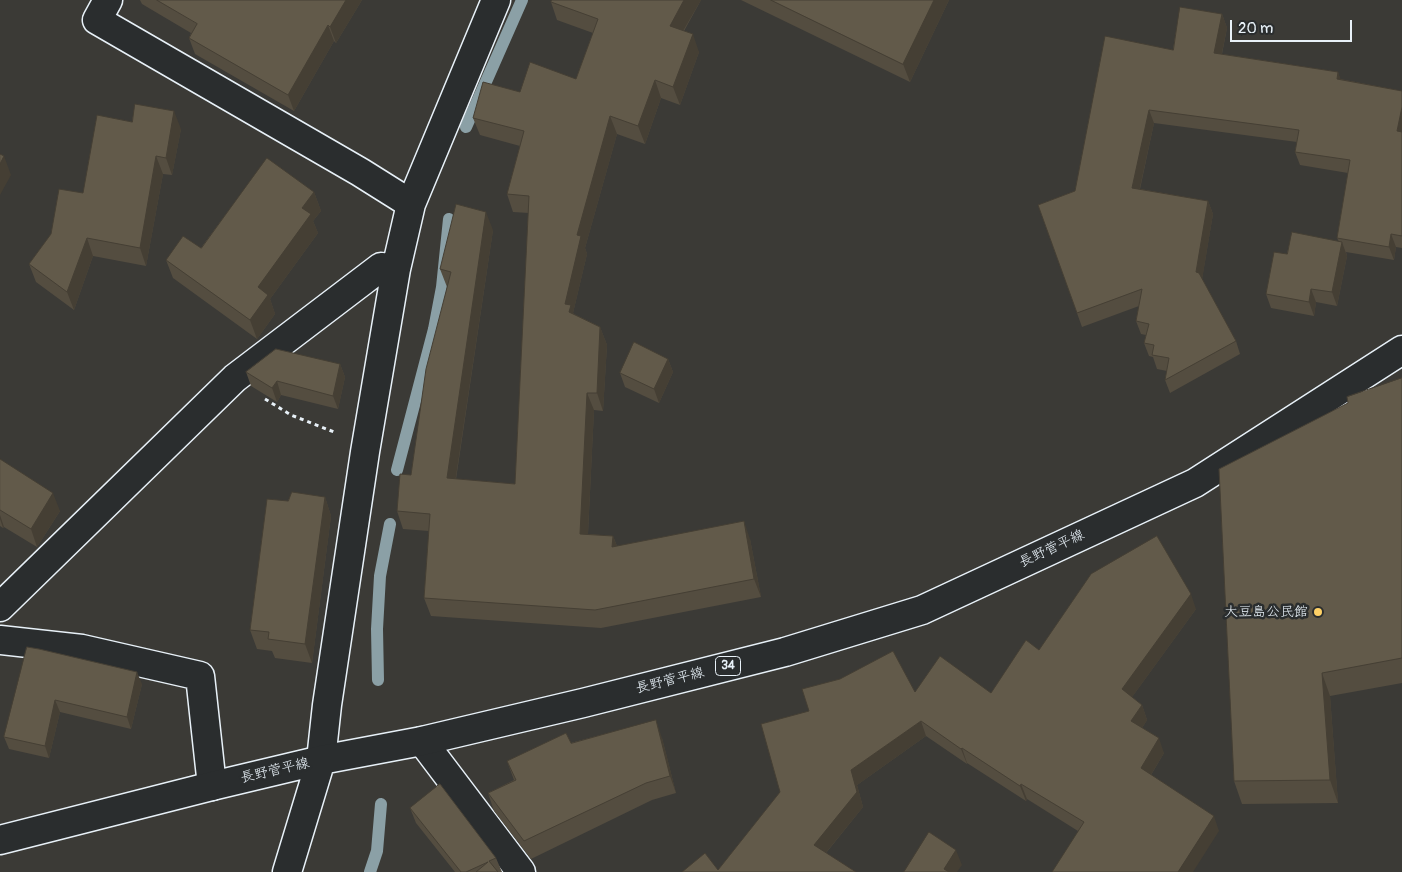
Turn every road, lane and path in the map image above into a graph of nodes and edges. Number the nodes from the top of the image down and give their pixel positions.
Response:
1 (108, 0) edge
2 (496, 0) edge
3 (410, 204) junction
4 (396, 269) junction
5 (1402, 350) edge
6 (233, 381) junction
7 (367, 445) junction
8 (0, 607) edge
9 (0, 640) edge
10 (422, 741) junction
11 (320, 760) junction
12 (212, 786) junction
13 (0, 840) edge
14 (287, 872) edge
15 (521, 872) edge

1 - 3 main road
2 - 3 main road
3 - 4 main road
4 - 6 main road
4 - 7 main road
5 - 10 main road, 長野菅平線 / 34
6 - 7 path
6 - 8 main road
7 - 11 main road
9 - 12 main road
10 - 11 main road, 長野菅平線 / 34
10 - 15 main road
11 - 12 main road, 長野菅平線 / 34
11 - 14 main road
12 - 13 main road, 長野菅平線 / 34

